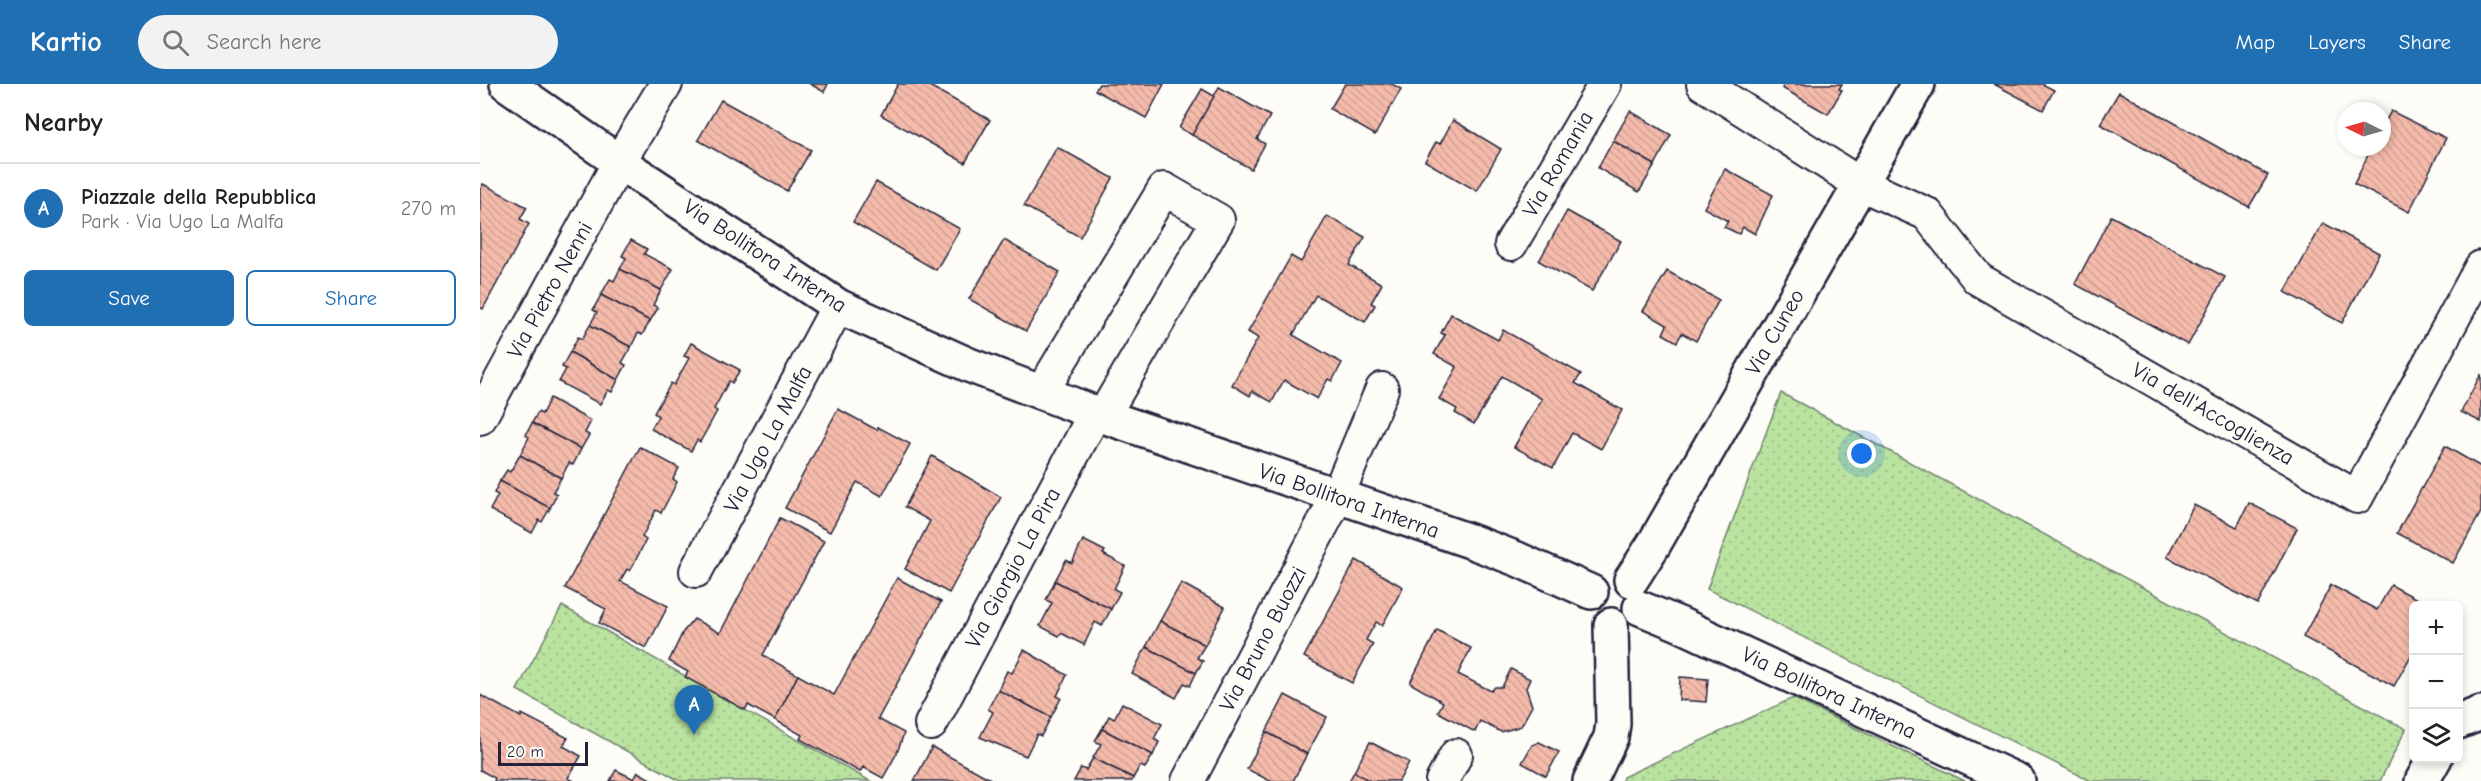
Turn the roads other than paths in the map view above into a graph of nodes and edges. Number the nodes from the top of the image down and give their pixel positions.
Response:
1 (507, 84) edge
2 (666, 84) edge
3 (1605, 84) edge
4 (1703, 84) edge
5 (1918, 84) edge
6 (620, 162) junction
7 (1860, 184) junction
8 (1511, 244) dead end
9 (2481, 267) edge
10 (838, 306) junction
11 (1382, 389) dead end
12 (1041, 393) junction
13 (1099, 415) junction
14 (480, 418) edge
15 (1337, 497) junction
16 (696, 572) dead end
17 (1592, 592) junction
18 (1635, 594) junction
19 (1611, 625) junction
20 (2481, 713) edge
21 (2463, 720) edge
22 (931, 724) dead end
23 (2433, 763) edge
24 (1188, 781) edge
25 (1590, 781) edge
26 (2018, 781) edge
27 (2422, 781) edge

1 - 6 street, Via Bollitora Interna
2 - 6 street, Via Pietro Nenni
3 - 8 street, Via Romania
4 - 7 street
5 - 7 street, Via Cuneo
6 - 10 street, Via Bollitora Interna
6 - 14 street, Via Pietro Nenni
7 - 9 street, Via dell'Accoglienza
7 - 18 street, Via Cuneo
10 - 12 street, Via Bollitora Interna
10 - 16 street, Via Ugo La Malfa
11 - 15 street, Via Bruno Buozzi
12 - 13 street, Via Bollitora Interna
12 - 13 street
13 - 15 street, Via Bollitora Interna
13 - 22 street, Via Giorgio La Pira
15 - 17 street, Via Bollitora Interna
15 - 24 street, Via Bruno Buozzi
17 - 18 street
17 - 19 street
18 - 19 street
18 - 26 street, Via Bollitora Interna
19 - 25 street
20 - 21 street
23 - 27 street

